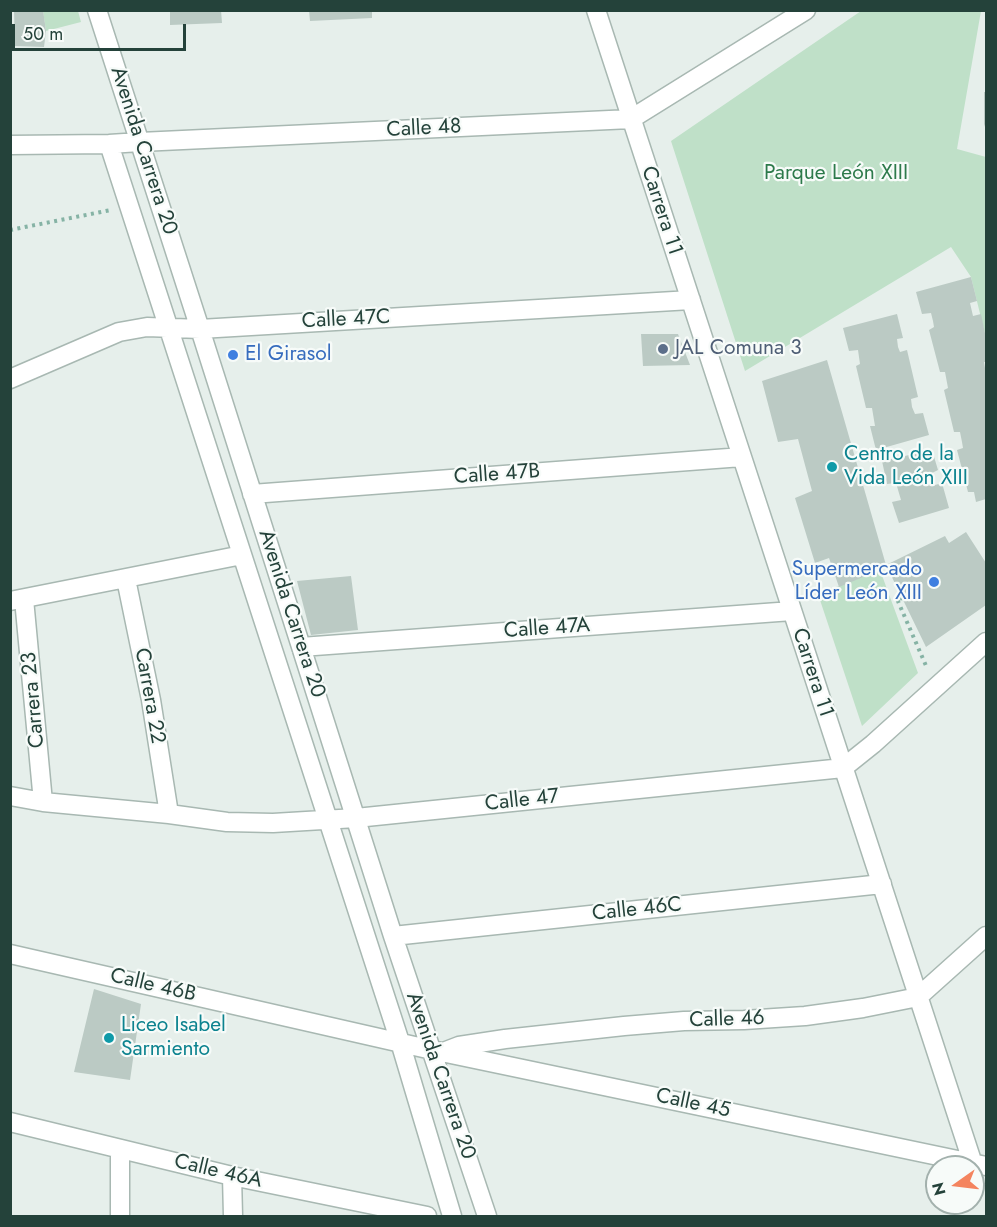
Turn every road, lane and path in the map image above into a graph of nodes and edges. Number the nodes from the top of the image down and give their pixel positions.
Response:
1 (97, 10) edge
2 (596, 10) edge
3 (806, 10) edge
4 (631, 119) junction
5 (140, 142) junction
6 (109, 144) junction
7 (10, 145) edge
8 (129, 207) junction
9 (10, 230) edge
10 (691, 300) junction
11 (168, 327) junction
12 (201, 328) junction
13 (10, 379) edge
14 (742, 457) junction
15 (252, 494) junction
16 (242, 555) junction
17 (126, 579) junction
18 (903, 598) dead end
19 (17, 600) edge
20 (792, 611) junction
21 (987, 642) edge
22 (302, 647) junction
23 (935, 688) junction
24 (843, 768) junction
25 (10, 796) edge
26 (43, 802) junction
27 (169, 814) junction
28 (356, 818) junction
29 (328, 821) junction
30 (882, 884) junction
31 (393, 936) junction
32 (987, 936) edge
33 (10, 954) edge
34 (918, 997) junction
35 (400, 1042) junction
36 (438, 1051) junction
37 (10, 1122) edge
38 (120, 1149) junction
39 (932, 1155) edge
40 (976, 1155) edge
41 (232, 1176) junction
42 (350, 1208) edge
43 (120, 1216) edge
44 (233, 1216) edge
45 (428, 1216) edge
46 (452, 1216) edge
47 (488, 1216) edge

1 - 5 street, Avenida Carrera 20
2 - 4 street, Carrera 11
3 - 4 street, Calle 48
4 - 5 street, Calle 48
4 - 10 street, Carrera 11
5 - 6 street, Calle 48
5 - 12 street, Avenida Carrera 20
6 - 7 street, Calle 48
6 - 8 street, Avenida Carrera 20
8 - 9 path
8 - 11 street, Avenida Carrera 20
10 - 12 street, Calle 47C
10 - 14 street, Carrera 11
11 - 12 street, Calle 47C
11 - 13 street, Calle 47C
11 - 16 street, Avenida Carrera 20
12 - 15 street, Avenida Carrera 20
14 - 15 street, Calle 47B
14 - 20 street, Carrera 11
15 - 22 street, Avenida Carrera 20
16 - 17 street
16 - 29 street, Avenida Carrera 20
17 - 19 street
17 - 27 street, Carrera 22
18 - 23 path
19 - 26 street, Carrera 23
20 - 22 street, Calle 47A
20 - 24 street, Carrera 11
21 - 23 street
22 - 28 street, Avenida Carrera 20
23 - 24 street
24 - 28 street, Calle 47
24 - 30 street, Carrera 11
25 - 26 street, Calle 47
26 - 27 street, Calle 47
27 - 29 street, Calle 47
28 - 29 street, Calle 47
28 - 31 street, Avenida Carrera 20
29 - 35 street, Avenida Carrera 20
30 - 31 street, Calle 46C
30 - 34 street, Carrera 11
31 - 36 street, Avenida Carrera 20
32 - 34 street
33 - 35 street, Calle 46B
34 - 36 street, Calle 46
34 - 40 street, Carrera 11
35 - 36 street, Calle 45
35 - 46 street, Avenida Carrera 20
36 - 39 street, Calle 45
36 - 47 street, Avenida Carrera 20
37 - 38 street, Calle 46A
38 - 41 street, Calle 46A
38 - 43 street
41 - 42 street, Calle 46A
41 - 44 street
42 - 45 street, Calle 46A

